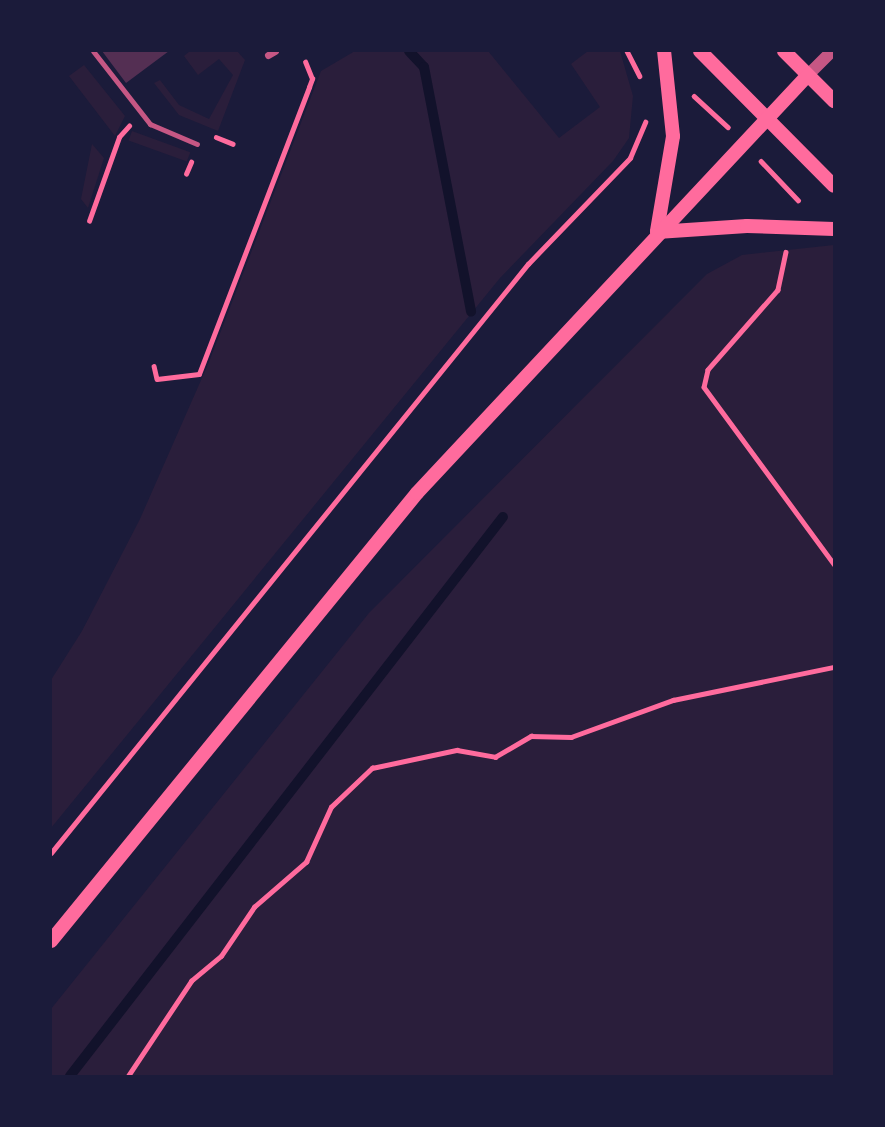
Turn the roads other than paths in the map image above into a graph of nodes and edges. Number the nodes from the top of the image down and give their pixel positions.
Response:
1 (93, 51) edge
2 (664, 51) edge
3 (700, 51) edge
4 (784, 51) edge
5 (832, 51) edge
6 (808, 75) junction
7 (834, 101) edge
8 (764, 119) junction
9 (197, 144) dead end
10 (834, 186) edge
11 (834, 229) edge
12 (657, 232) junction
13 (51, 941) edge

1 - 9 lane
2 - 12 main road
3 - 8 main road
4 - 6 main road
5 - 6 street
6 - 7 main road
6 - 8 main road
8 - 10 main road
8 - 12 main road
11 - 12 main road
12 - 13 main road

